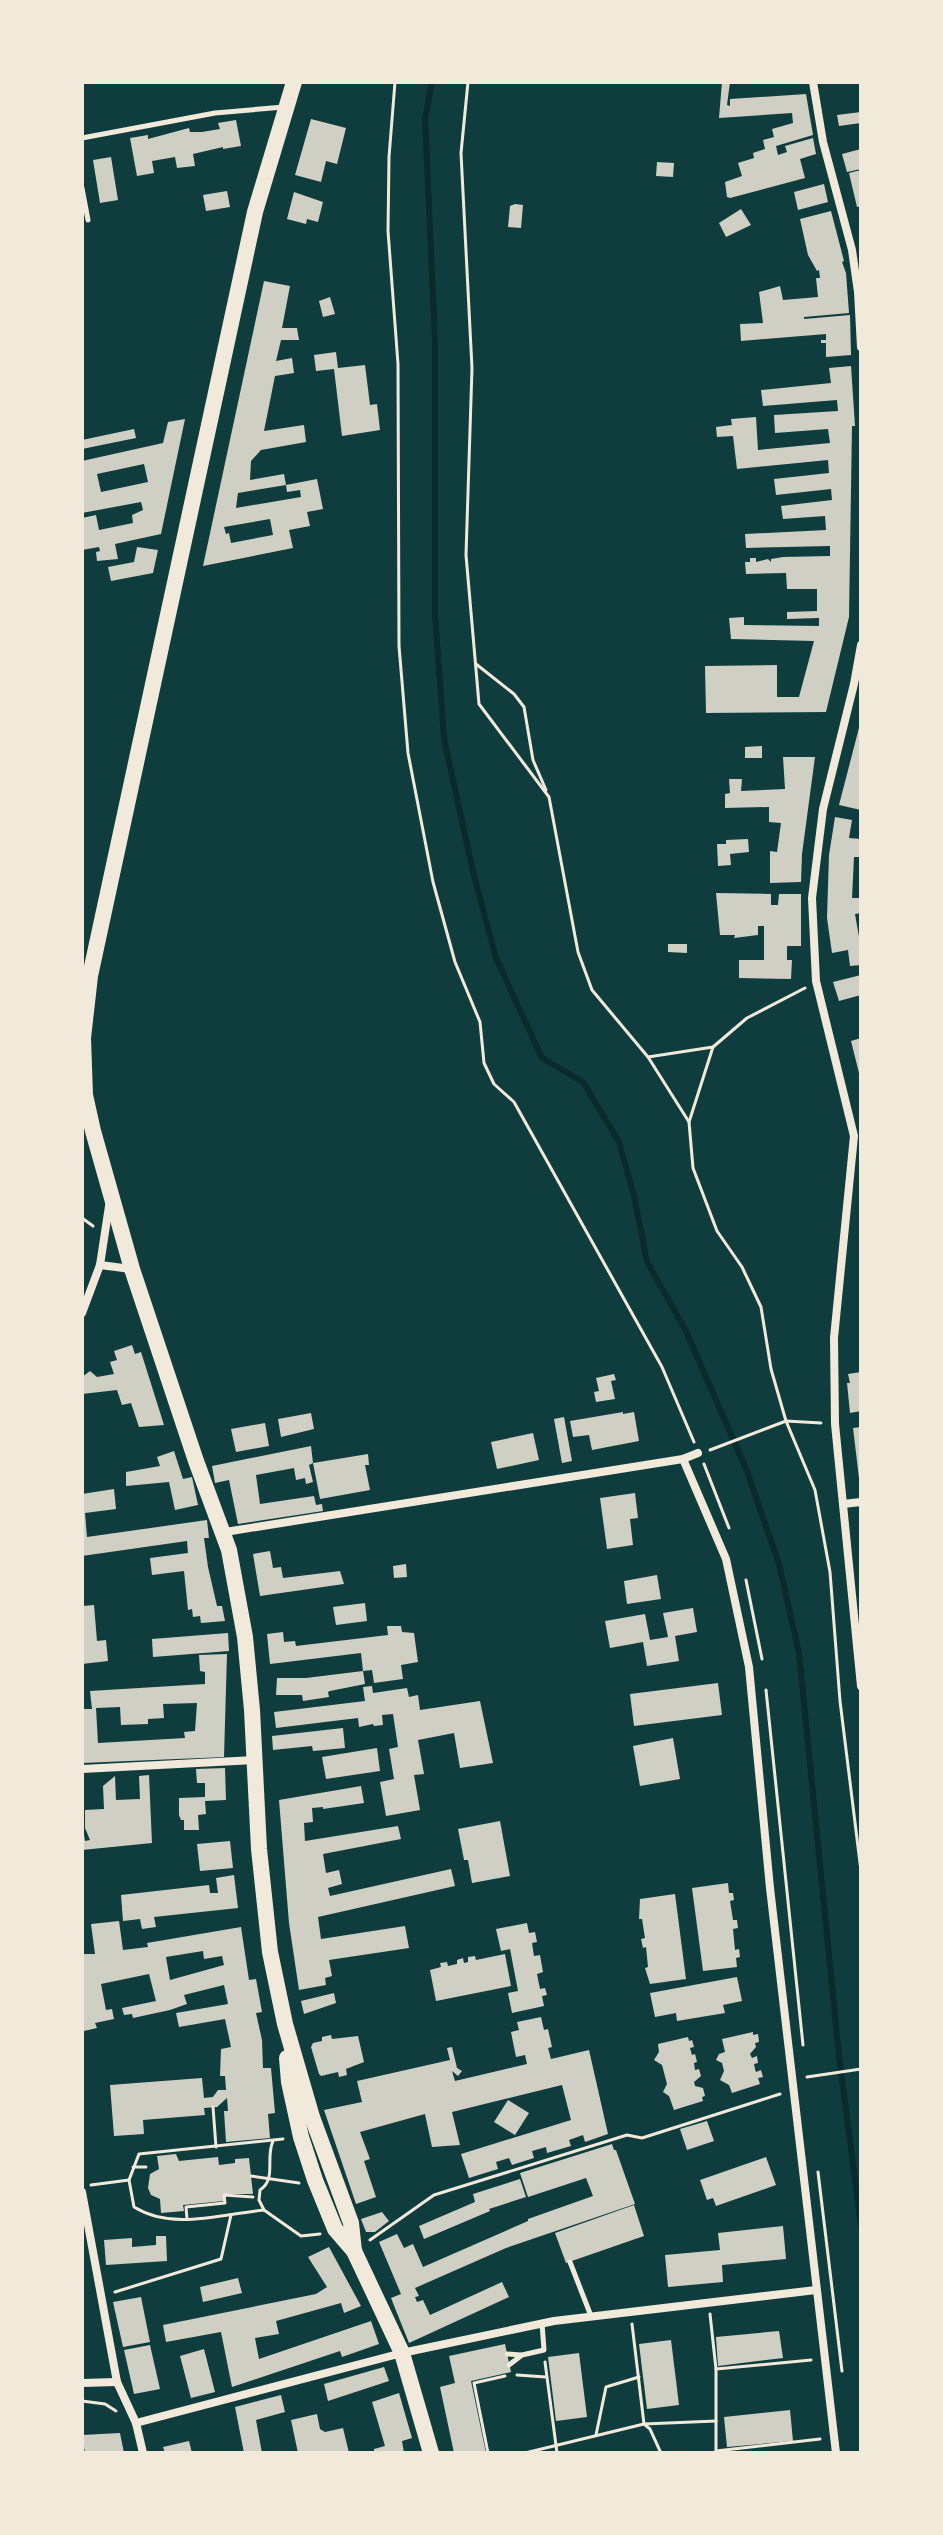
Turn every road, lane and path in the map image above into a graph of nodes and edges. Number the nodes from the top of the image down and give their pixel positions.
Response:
1 (294, 82) edge
2 (395, 82) edge
3 (468, 82) edge
4 (813, 82) edge
5 (285, 107) junction
6 (82, 138) edge
7 (82, 188) edge
8 (88, 220) dead end
9 (861, 347) edge
10 (861, 645) edge
11 (476, 664) junction
12 (549, 797) junction
13 (816, 981) junction
14 (713, 1047) junction
15 (648, 1057) junction
16 (689, 1122) junction
17 (857, 1135) edge
18 (110, 1195) junction
19 (100, 1265) junction
20 (132, 1269) junction
21 (82, 1313) edge
22 (786, 1421) junction
23 (835, 1424) junction
24 (708, 1450) dead end
25 (698, 1453) joint
26 (683, 1459) junction
27 (861, 1502) edge
28 (843, 1504) junction
29 (225, 1532) junction
30 (861, 1686) edge
31 (255, 1760) junction
32 (82, 1769) edge
33 (861, 1871) edge
34 (285, 2024) junction
35 (861, 2069) edge
36 (793, 2088) junction
37 (213, 2107) dead end
38 (301, 2137) junction
39 (273, 2140) junction
40 (216, 2147) junction
41 (133, 2167) junction
42 (146, 2167) dead end
43 (251, 2176) dead end
44 (270, 2178) junction
45 (129, 2180) junction
46 (303, 2184) dead end
47 (86, 2188) edge
48 (253, 2197) dead end
49 (264, 2210) junction
50 (231, 2215) junction
51 (187, 2219) junction
52 (335, 2229) junction
53 (354, 2251) junction
54 (570, 2262) dead end
55 (816, 2290) junction
56 (100, 2297) junction
57 (709, 2303) junction
58 (631, 2312) junction
59 (591, 2316) junction
60 (542, 2323) junction
61 (544, 2350) junction
62 (402, 2353) junction
63 (507, 2354) dead end
64 (522, 2355) junction
65 (824, 2358) junction
66 (509, 2365) dead end
67 (716, 2369) junction
68 (546, 2377) junction
69 (639, 2377) junction
70 (117, 2382) junction
71 (82, 2383) edge
72 (82, 2401) edge
73 (716, 2421) junction
74 (136, 2423) junction
75 (644, 2424) junction
76 (596, 2435) junction
77 (834, 2438) junction
78 (556, 2445) junction
79 (534, 2452) edge
80 (716, 2452) edge
81 (143, 2453) edge
82 (431, 2453) edge
83 (488, 2453) edge
84 (525, 2453) edge
85 (557, 2453) edge
86 (661, 2453) edge
87 (836, 2453) edge

1 - 5 main road
2 - 25 path
3 - 11 path
4 - 9 street
5 - 6 lane
5 - 18 main road
7 - 8 lane
10 - 13 street
11 - 12 path
11 - 12 path
12 - 15 path
13 - 14 path
13 - 17 street
14 - 15 path
14 - 16 path
15 - 16 path
16 - 22 path
17 - 23 street
18 - 19 street
18 - 20 main road
19 - 20 street
19 - 21 street
20 - 29 main road
22 - 23 path
22 - 24 path
22 - 33 path
23 - 28 street
25 - 26 street
26 - 29 street
26 - 36 street
27 - 28 street
28 - 30 street
29 - 31 main road
31 - 32 street
31 - 34 main road
34 - 38 main road
34 - 53 main road
35 - 36 path
36 - 53 path
36 - 55 street
37 - 40 path
38 - 39 path
38 - 52 main road
39 - 40 path
39 - 44 path
40 - 41 path
41 - 42 path
41 - 45 path
43 - 44 path
44 - 46 path
44 - 49 path
45 - 47 path
45 - 51 path
47 - 56 street
48 - 51 path
49 - 50 path
49 - 52 path
50 - 51 path
50 - 56 path
52 - 53 main road
53 - 62 main road
54 - 59 lane
55 - 57 street
55 - 65 street
56 - 70 street
57 - 58 street
57 - 67 path
58 - 59 street
58 - 69 path
59 - 60 street
60 - 61 lane
60 - 62 street
61 - 64 lane
61 - 68 path
62 - 74 street
62 - 82 main road
63 - 64 lane
64 - 66 lane
65 - 67 path
65 - 77 street
67 - 73 path
68 - 78 path
68 - 83 path
69 - 75 path
69 - 76 path
70 - 71 street
70 - 74 street
72 - 74 path
73 - 75 path
73 - 80 path
74 - 81 street
75 - 76 path
75 - 86 path
76 - 78 path
77 - 80 path
77 - 87 street
78 - 79 path
78 - 85 path
79 - 84 path

